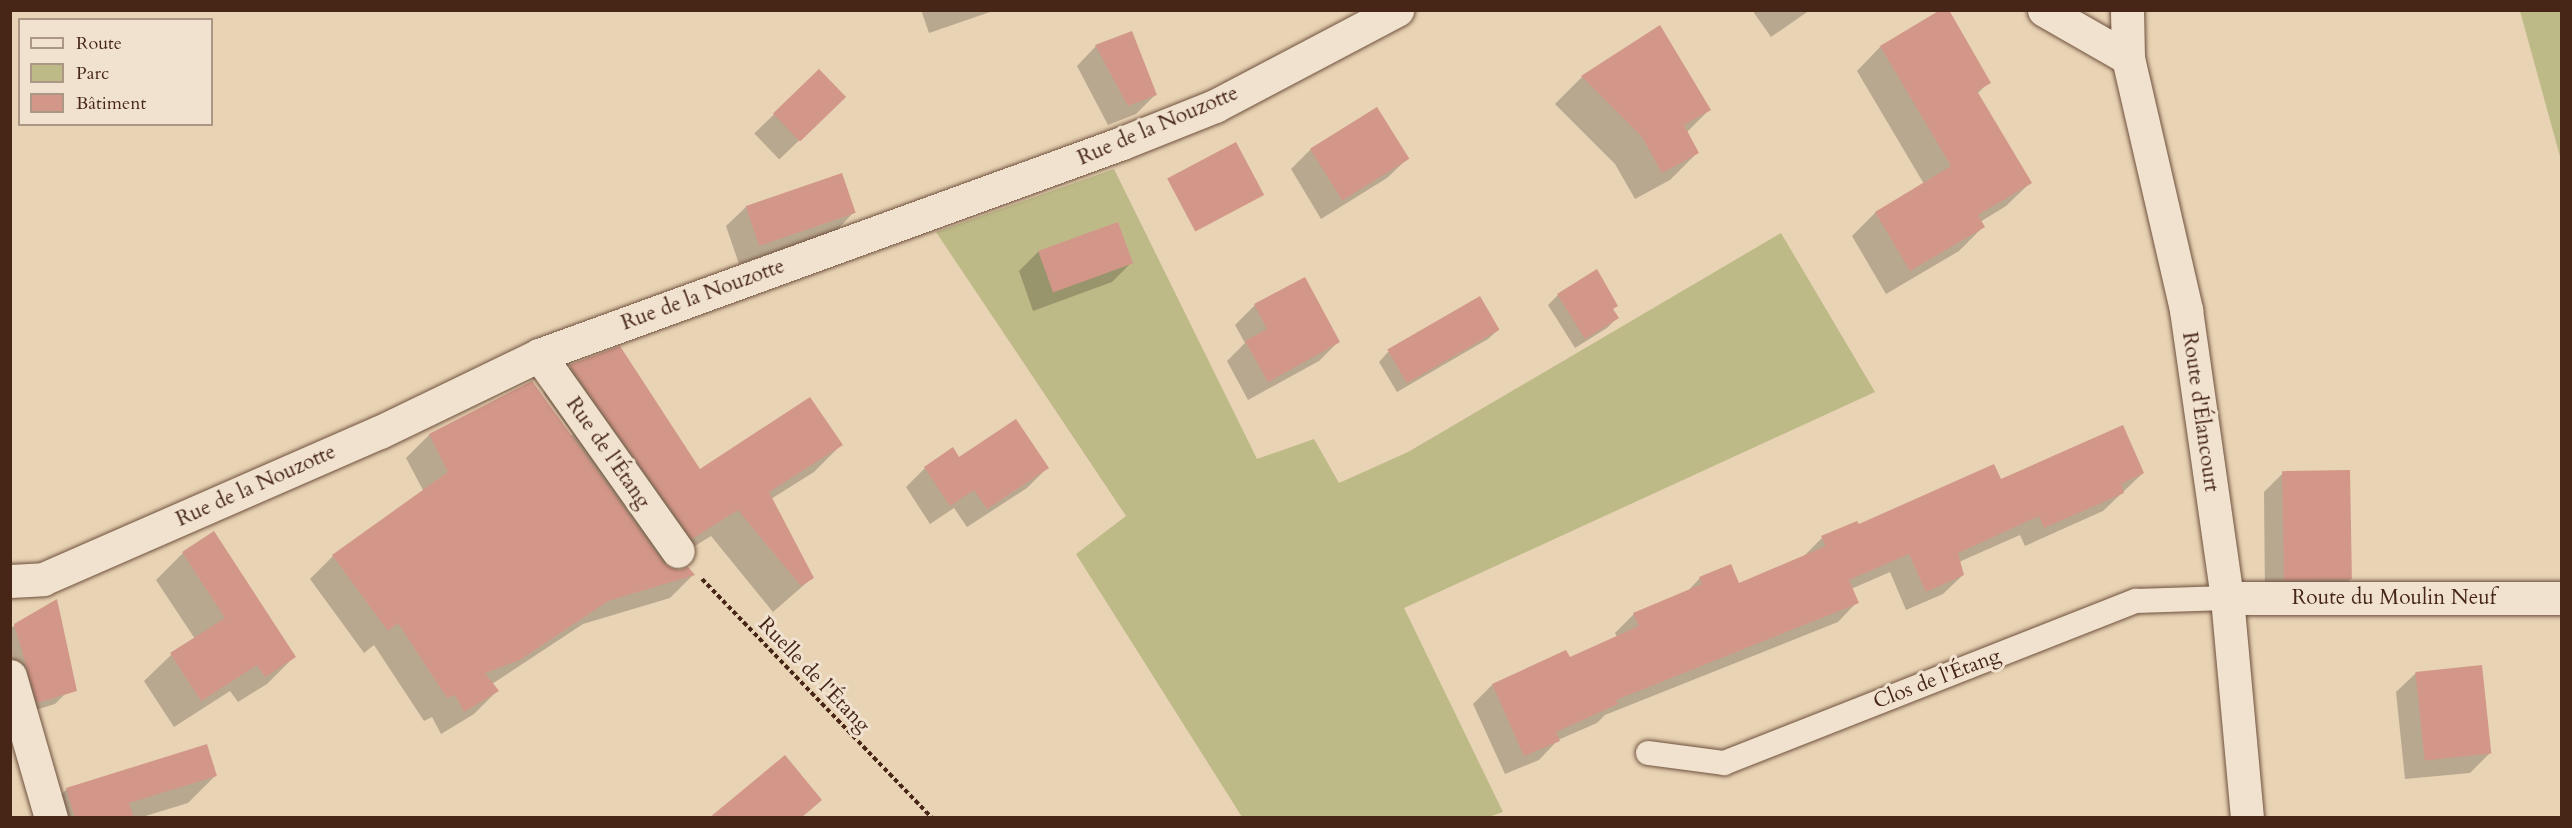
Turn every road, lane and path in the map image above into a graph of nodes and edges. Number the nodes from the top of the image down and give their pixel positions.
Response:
1 (1397, 10) edge
2 (2044, 10) edge
3 (2127, 10) edge
4 (2128, 58) junction
5 (539, 355) junction
6 (678, 551) joint
7 (10, 581) edge
8 (2228, 598) junction
9 (2562, 598) edge
10 (10, 676) edge
11 (1648, 753) dead end
12 (51, 818) edge
13 (932, 818) edge
14 (2247, 818) edge

1 - 5 street, Rue de la Nouzotte
2 - 4 street
3 - 4 street, Route d'Élancourt
4 - 8 street, Route d'Élancourt
5 - 6 street, Rue de l'Étang
5 - 7 street, Rue de la Nouzotte
6 - 13 path, Ruelle de l'Étang
8 - 9 street, Route du Moulin Neuf
8 - 11 lane, Clos de l'Étang
8 - 14 street, Route d'Élancourt
10 - 12 street

